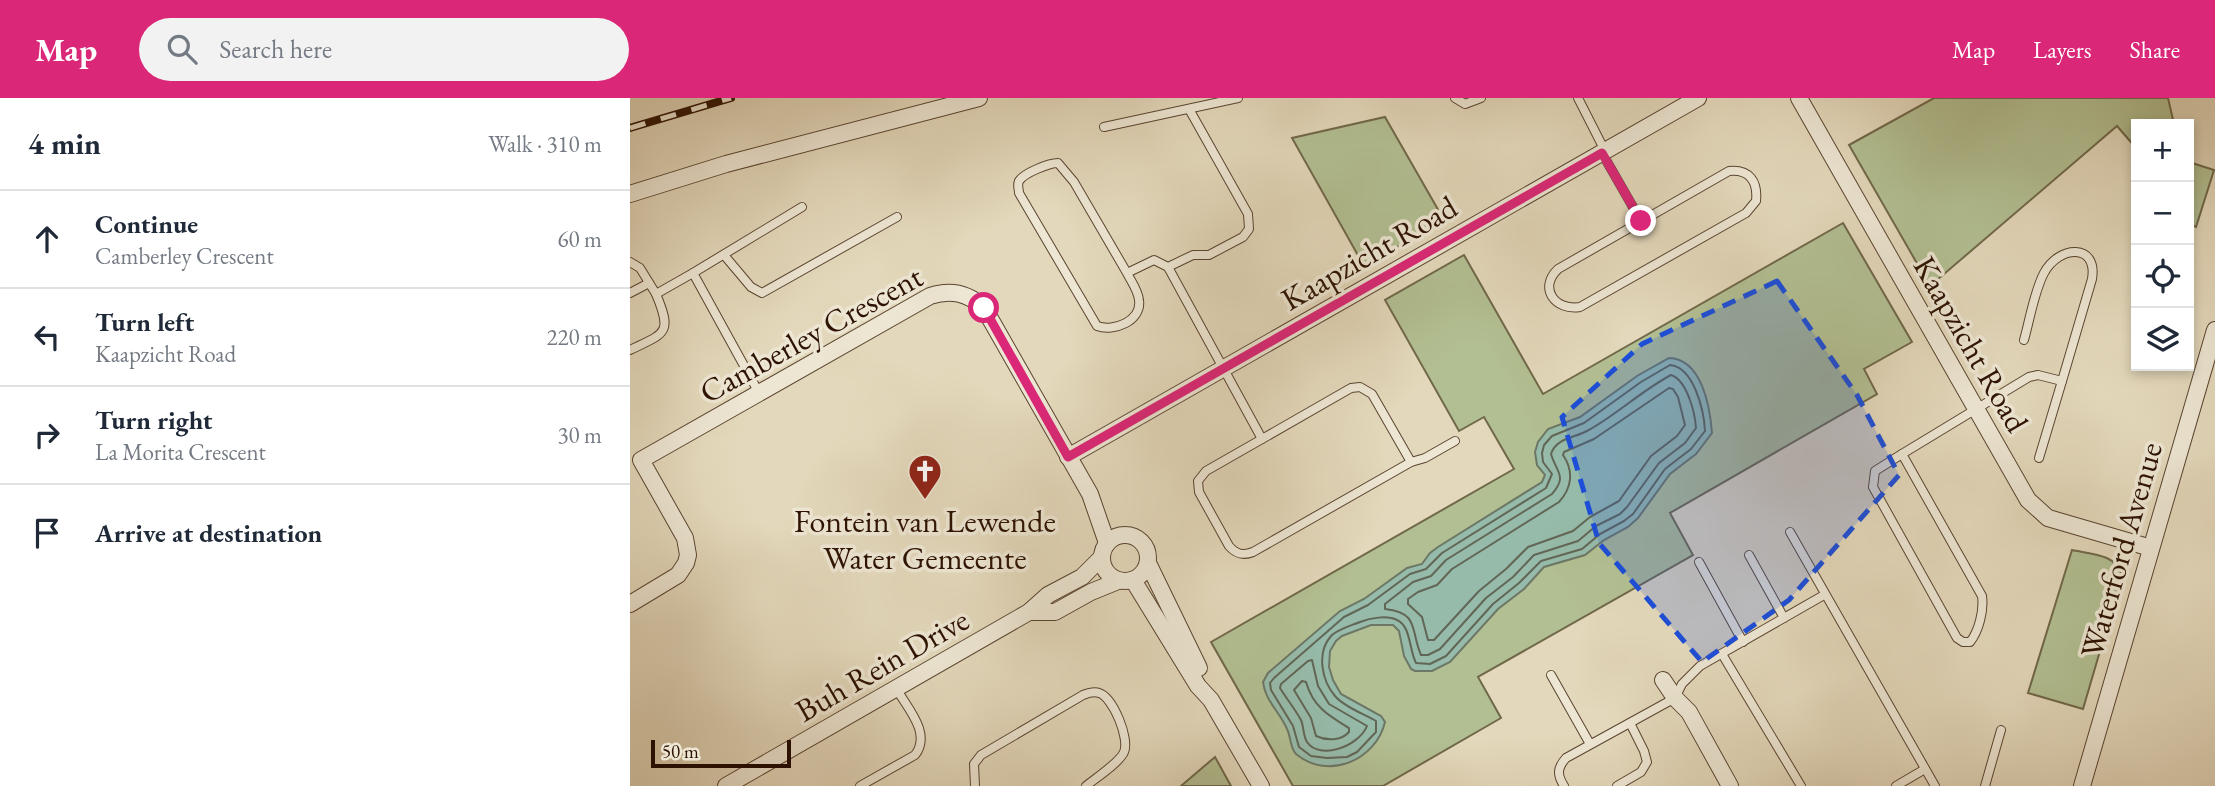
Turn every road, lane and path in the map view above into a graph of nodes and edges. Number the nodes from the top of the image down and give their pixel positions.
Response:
1 (979, 98) edge
2 (1238, 98) edge
3 (1455, 98) edge
4 (1480, 98) edge
5 (1578, 98) edge
6 (1698, 98) edge
7 (1798, 98) edge
8 (1189, 109) junction
9 (1104, 127) dead end
10 (1604, 152) junction
11 (630, 194) edge
12 (802, 207) dead end
13 (897, 217) dead end
14 (1641, 221) junction
15 (723, 255) junction
16 (630, 262) edge
17 (1168, 267) junction
18 (693, 273) junction
19 (1127, 273) junction
20 (649, 283) junction
21 (630, 293) edge
22 (656, 294) junction
23 (2215, 330) edge
24 (2024, 341) dead end
25 (630, 350) edge
26 (1224, 368) junction
27 (2062, 381) junction
28 (759, 393) junction
29 (1976, 410) junction
30 (1262, 439) junction
31 (1455, 441) dead end
32 (1902, 454) junction
33 (1068, 457) junction
34 (2039, 458) dead end
35 (1411, 462) junction
36 (636, 463) edge
37 (1090, 494) junction
38 (1790, 532) dead end
39 (1128, 535) junction
40 (2151, 548) junction
41 (1105, 550) junction
42 (1749, 555) dead end
43 (1699, 562) dead end
44 (1148, 564) junction
45 (1126, 580) junction
46 (1824, 595) junction
47 (630, 604) edge
48 (1029, 612) junction
49 (1784, 618) junction
50 (1742, 642) junction
51 (1722, 654) junction
52 (1551, 675) dead end
53 (1663, 680) dead end
54 (896, 688) junction
55 (1675, 698) junction
56 (1211, 700) junction
57 (1630, 723) junction
58 (2001, 730) dead end
59 (1590, 744) junction
60 (1925, 769) junction
61 (726, 786) edge
62 (860, 786) edge
63 (975, 786) edge
64 (1086, 786) edge
65 (1261, 786) edge
66 (1564, 786) edge
67 (1616, 786) edge
68 (1730, 786) edge
69 (1801, 786) edge
70 (1896, 786) edge
71 (1935, 786) edge
72 (1985, 786) edge
73 (2082, 786) edge

1 - 11 street
2 - 8 lane
3 - 4 lane
5 - 10 lane
6 - 10 street, Kaapzicht Road
7 - 29 street, Kaapzicht Road
8 - 9 lane
8 - 17 lane
10 - 14 lane
10 - 26 street, Kaapzicht Road
12 - 15 lane
13 - 15 lane
14 - 14 lane
15 - 18 lane
16 - 20 lane
17 - 19 lane
17 - 26 lane
18 - 22 lane
18 - 28 lane
19 - 19 lane
20 - 21 lane
20 - 22 lane
22 - 25 lane
23 - 40 street, Waterford Avenue
24 - 27 lane
26 - 30 lane
26 - 33 street, Kaapzicht Road
27 - 29 lane
27 - 34 lane
28 - 33 street, Camberley Crescent
28 - 36 street, Camberley Crescent
29 - 32 lane
29 - 40 street, Kaapzicht Road
30 - 35 lane
30 - 35 lane
31 - 35 lane
32 - 32 lane
33 - 37 street, Camberley Crescent
36 - 47 street, Camberley Crescent
37 - 39 street, Camberley Crescent
37 - 41 street, Camberley Crescent
38 - 46 lane
39 - 41 street
39 - 44 street
40 - 73 street, Waterford Avenue
41 - 45 street
41 - 48 street, Buh Rein Drive
42 - 49 lane
43 - 50 lane
44 - 45 street
44 - 56 street
45 - 48 street, Buh Rein Drive
45 - 56 street
46 - 49 lane
46 - 60 lane
48 - 54 street, Buh Rein Drive
49 - 50 lane
50 - 51 lane
51 - 55 lane
51 - 69 lane
52 - 59 lane
53 - 55 street
54 - 61 street, Buh Rein Drive
54 - 62 lane
55 - 57 lane
55 - 68 street
56 - 65 street
57 - 59 lane
57 - 67 lane
58 - 72 lane
59 - 66 lane
60 - 70 lane
60 - 71 lane
63 - 64 lane

